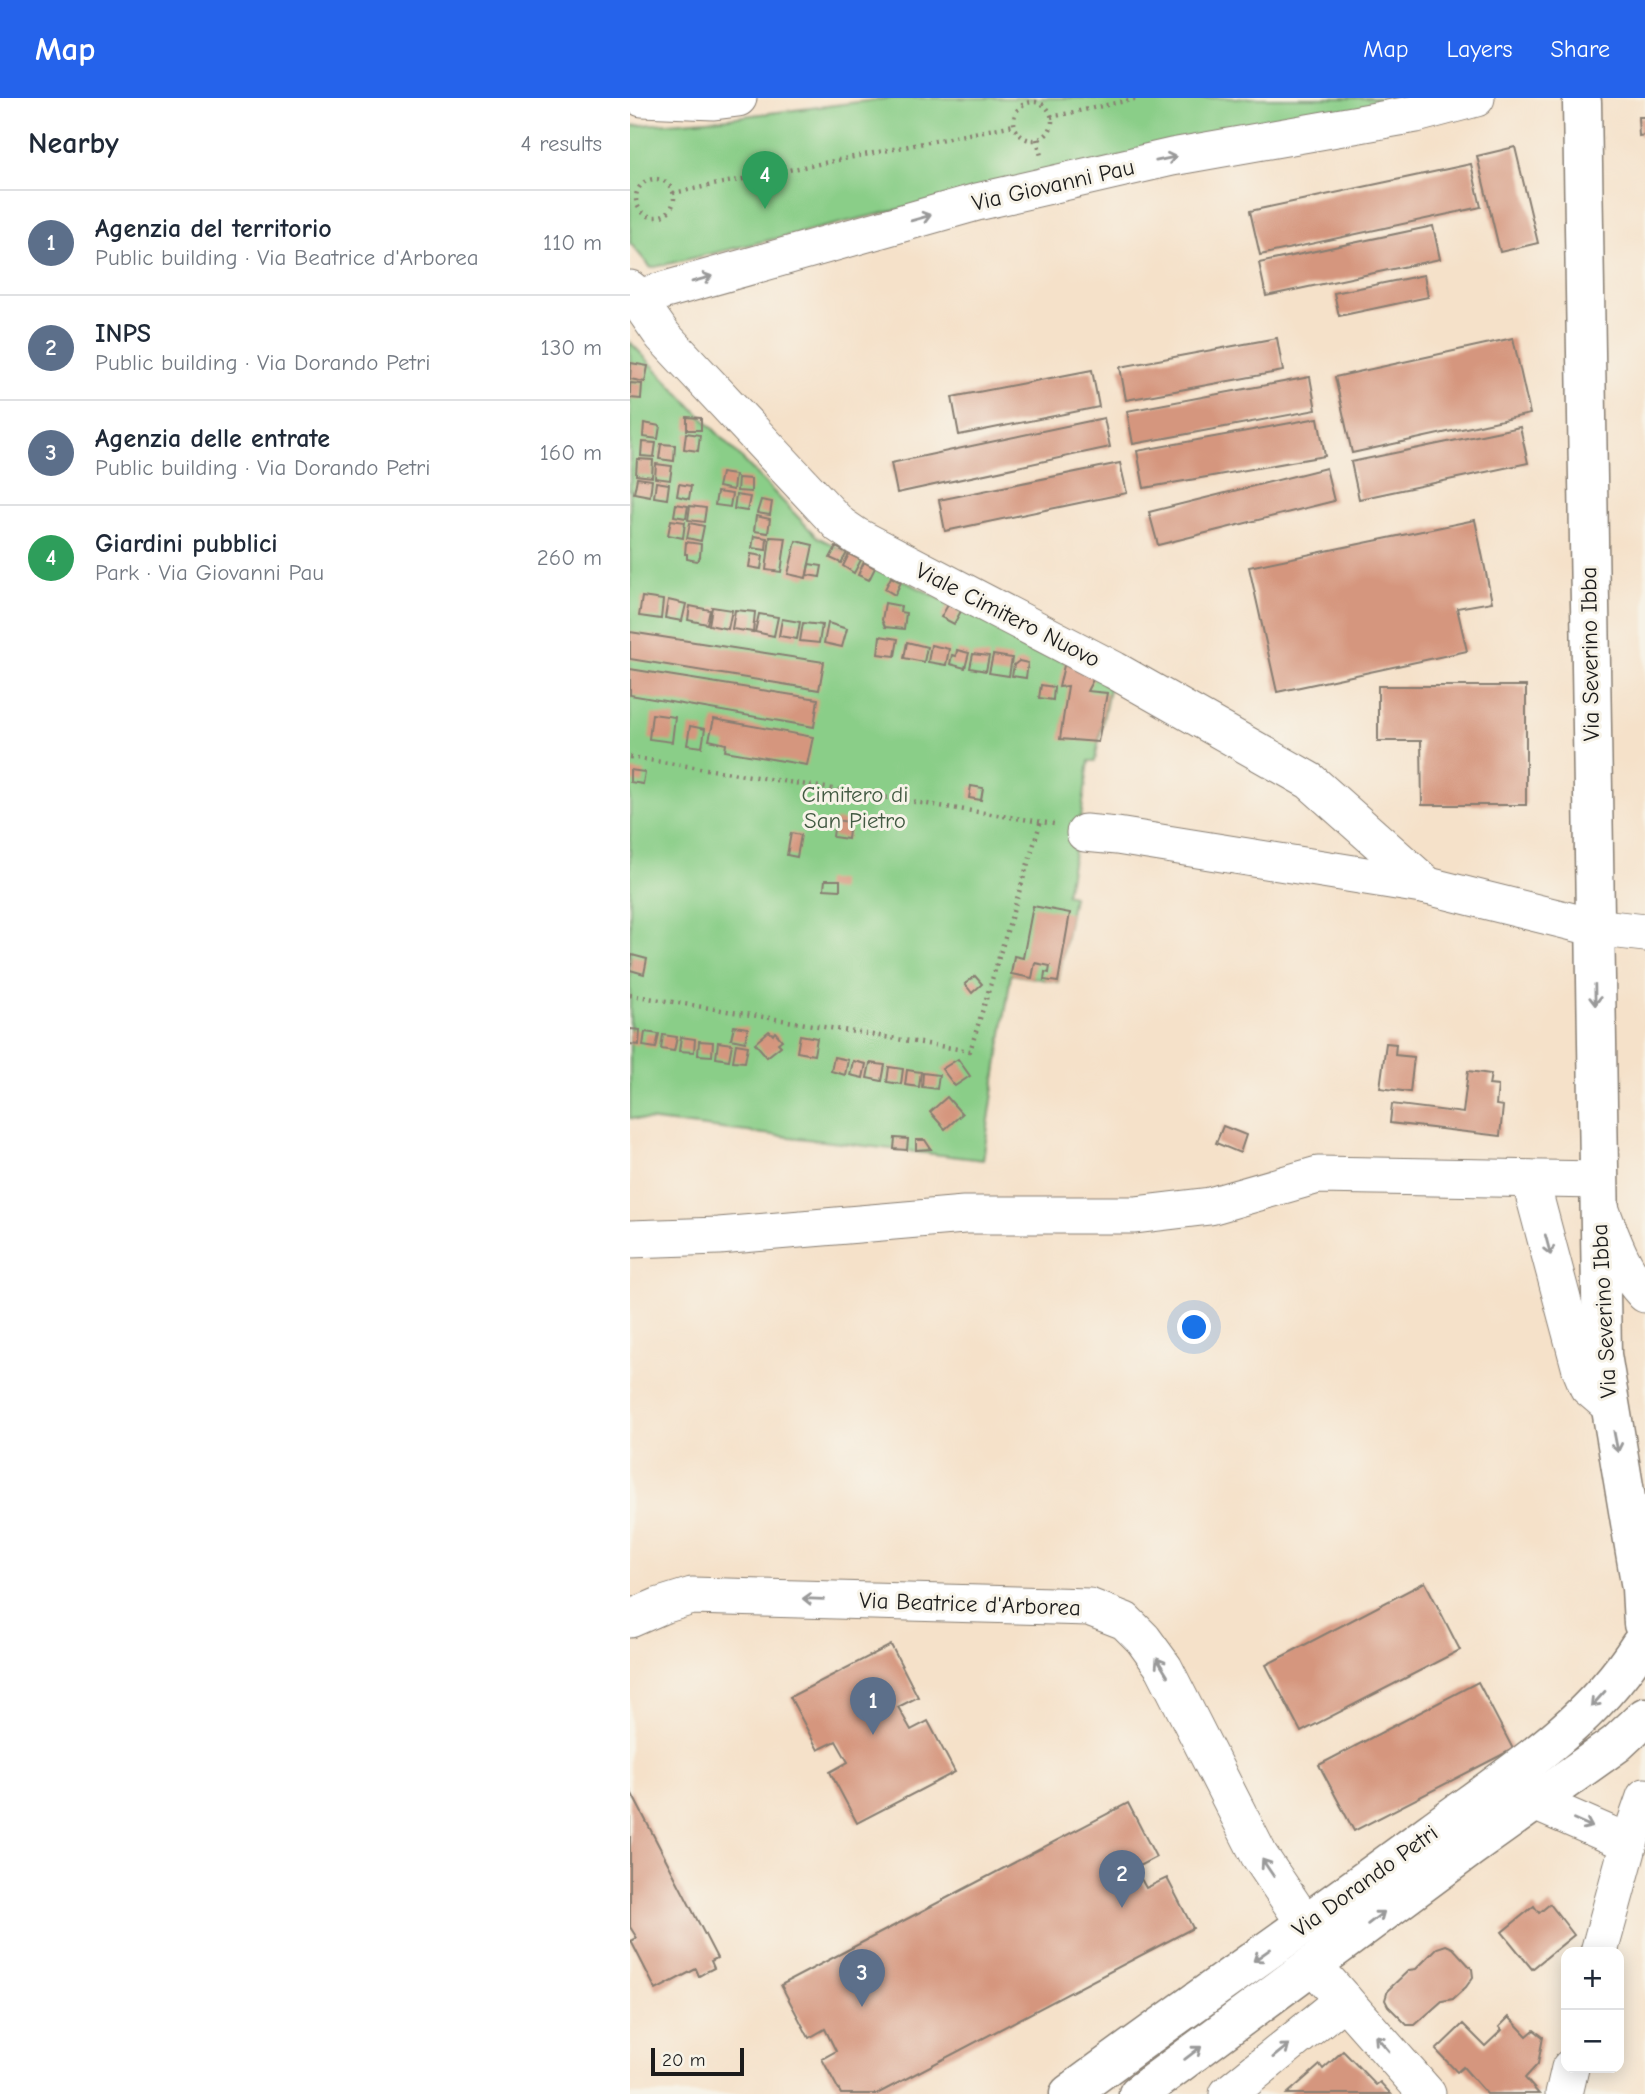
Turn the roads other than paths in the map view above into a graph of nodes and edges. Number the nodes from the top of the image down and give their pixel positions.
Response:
1 (642, 98) edge
2 (738, 98) edge
3 (1476, 98) edge
4 (1581, 100) edge
5 (632, 295) edge
6 (1085, 833) road end
7 (1428, 886) junction
8 (1593, 927) junction
9 (1645, 933) edge
10 (1530, 1179) junction
11 (1599, 1193) junction
12 (630, 1239) edge
13 (1645, 1294) edge
14 (1609, 1405) junction
15 (630, 1619) edge
16 (1643, 1637) edge
17 (1645, 1717) edge
18 (1645, 1797) edge
19 (1537, 1803) junction
20 (1629, 1843) junction
21 (1306, 1925) junction
22 (1600, 1947) edge
23 (1313, 1965) junction
24 (1344, 2000) junction
25 (1569, 2073) edge
26 (1069, 2094) edge
27 (1138, 2094) edge
28 (1228, 2094) edge
29 (1427, 2094) edge
30 (1564, 2094) edge

1 - 2 street
5 -> 3 street, Via Giovanni Pau
4 - 8 street, Via Severino Ibba
5 - 7 street, Viale Cimitero Nuovo
6 - 7 street, Viale Cimitero Nuovo
7 - 8 street, Viale Cimitero Nuovo
8 - 9 street, Viale Cimitero Nuovo
8 -> 11 street, Via Severino Ibba
10 - 11 street
10 - 12 street
10 -> 14 street
11 - 13 street, Via Severino Ibba
11 - 14 street, Via Severino Ibba
14 -> 16 street, Via Severino Ibba
21 -> 15 street, Via Beatrice d'Arborea
16 -> 21 street, Via Dorando Petri
17 - 19 street, Via Dorando Petri
18 - 20 street
19 -> 20 street
23 -> 19 street, Via Dorando Petri
20 - 22 street
21 -> 26 street, Via Dorando Petri
23 - 24 street
27 -> 23 street, Via Dorando Petri
28 -> 24 street
29 -> 24 street
25 - 30 street

